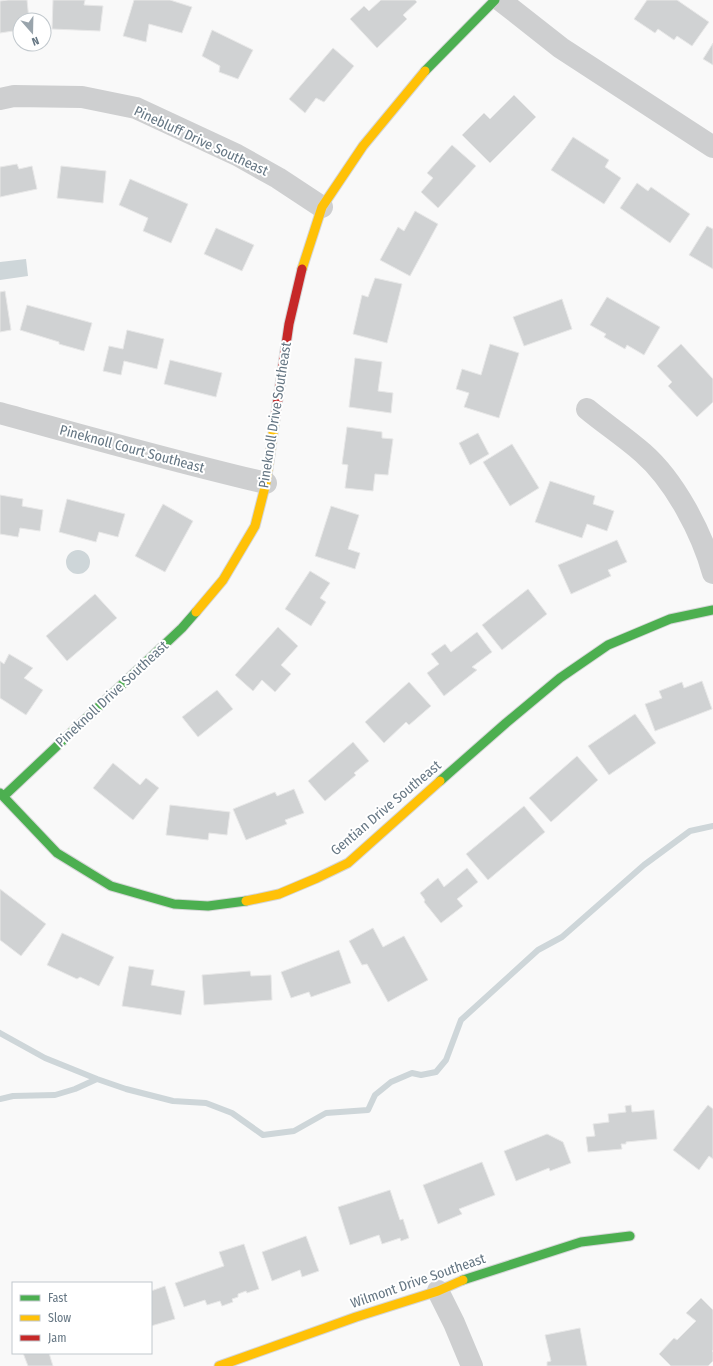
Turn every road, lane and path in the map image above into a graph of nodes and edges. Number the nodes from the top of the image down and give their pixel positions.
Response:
1 (495, 0) edge
2 (500, 0) edge
3 (0, 99) edge
4 (713, 147) edge
5 (322, 207) junction
6 (586, 410) dead end
7 (0, 413) edge
8 (266, 483) junction
9 (713, 573) edge
10 (713, 610) edge
11 (2, 794) edge
12 (630, 1236) dead end
13 (438, 1291) junction
14 (219, 1366) edge
15 (472, 1366) edge

1 - 5 street, Pineknoll Drive Southeast
2 - 4 street
3 - 5 street, Pinebluff Drive Southeast
5 - 8 street, Pineknoll Drive Southeast
6 - 9 street
7 - 8 street, Pineknoll Court Southeast
8 - 11 street, Pineknoll Drive Southeast
10 - 11 street, Gentian Drive Southeast
12 - 13 street, Wilmont Drive Southeast
13 - 14 street, Wilmont Drive Southeast
13 - 15 street

